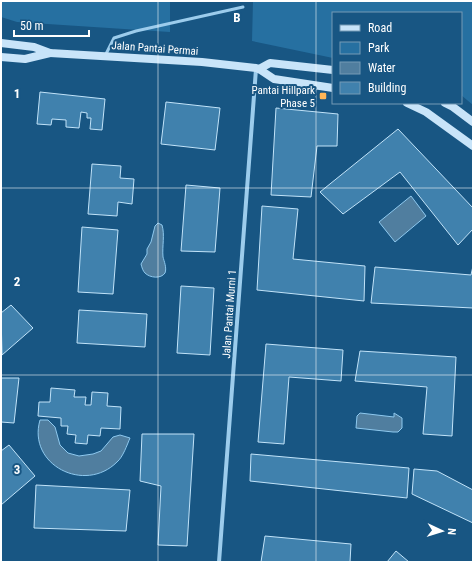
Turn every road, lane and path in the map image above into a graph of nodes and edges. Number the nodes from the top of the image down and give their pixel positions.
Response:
1 (243, 7) dead end
2 (1, 43) edge
3 (50, 53) junction
4 (105, 56) junction
5 (1, 57) edge
6 (258, 68) junction
7 (332, 70) edge
8 (332, 88) edge
9 (410, 104) edge
10 (447, 104) edge
11 (473, 122) edge
12 (473, 146) edge
13 (219, 562) edge

1 - 4 lane
2 - 3 main road, Jalan Pantai Permai
3 - 4 main road, Jalan Pantai Permai
3 - 5 main road, Jalan Pantai Permai
4 - 6 main road, Jalan Pantai Permai
6 - 7 main road, Jalan Pantai Permai
6 - 8 main road, Jalan Pantai Permai
6 - 13 street, Jalan Pantai Murni 1
9 - 12 main road
10 - 11 main road

